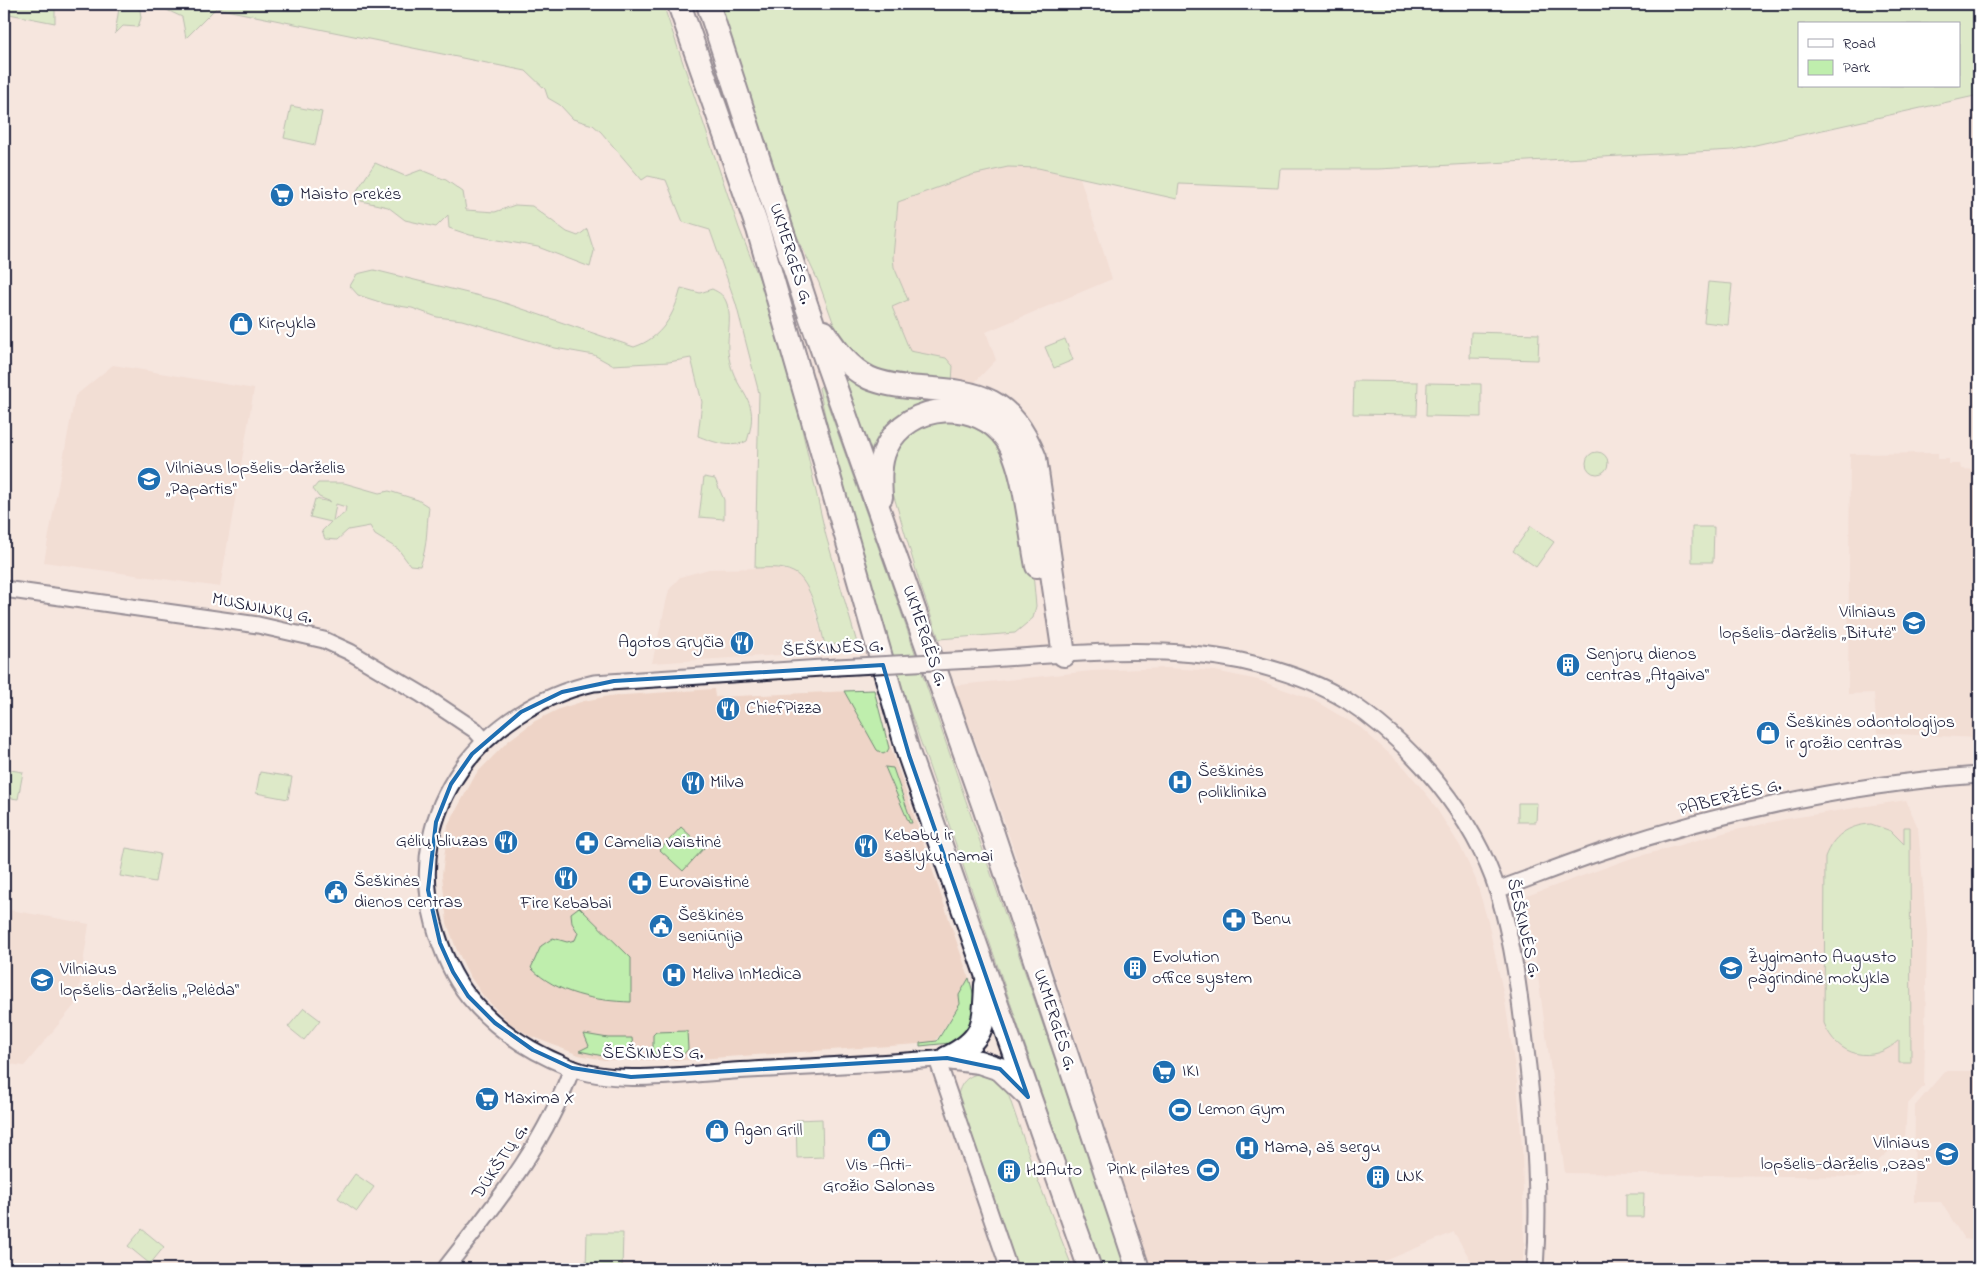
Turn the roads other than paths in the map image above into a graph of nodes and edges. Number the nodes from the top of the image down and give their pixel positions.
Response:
1 (679, 4) edge
2 (708, 4) edge
3 (808, 307) junction
4 (884, 519) junction
5 (4, 589) edge
6 (1057, 656) junction
7 (485, 741) junction
8 (1979, 775) edge
9 (1497, 890) junction
10 (987, 977) junction
11 (942, 1059) junction
12 (572, 1068) junction
13 (1028, 1097) junction
14 (446, 1269) edge
15 (1009, 1269) edge
16 (1090, 1269) edge
17 (1138, 1269) edge
18 (1535, 1269) edge

1 - 10 highway, UKMERGĖS G.
2 - 3 highway, UKMERGĖS G.
3 - 4 highway, UKMERGĖS G.
3 - 6 highway
4 - 6 highway
4 - 17 highway, UKMERGĖS G.
5 - 7 street, MUSNINKŲ G.
6 - 7 street, ŠEŠKINĖS G., bridge
6 - 9 street, ŠEŠKINĖS G.
7 - 12 street, ŠEŠKINĖS G.
8 - 9 street, PABERŽĖS G.
9 - 18 street, ŠEŠKINĖS G.
10 - 11 highway
10 - 13 highway, UKMERGĖS G.
11 - 12 street, ŠEŠKINĖS G.
11 - 13 highway
11 - 15 street
12 - 14 street, DŪKŠTŲ G.
13 - 16 highway, UKMERGĖS G.

